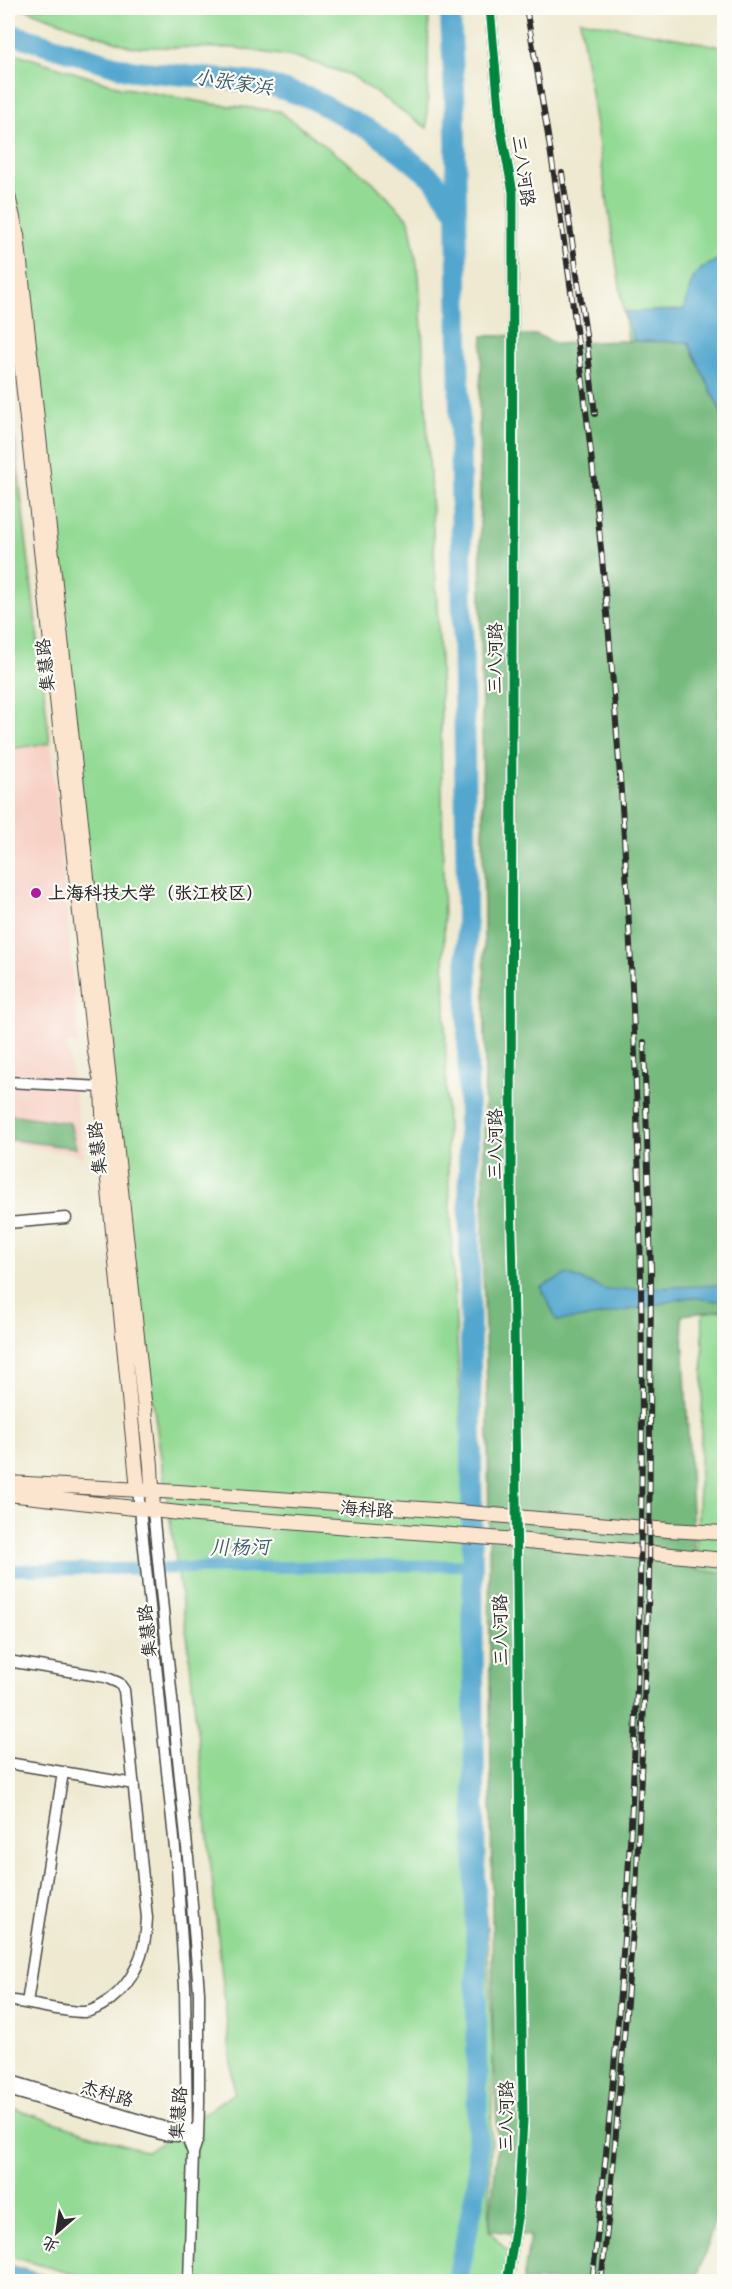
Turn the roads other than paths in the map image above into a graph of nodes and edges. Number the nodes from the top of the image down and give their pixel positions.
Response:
1 (490, 8) edge
2 (8, 196) edge
3 (12, 239) edge
4 (8, 1082) edge
5 (102, 1087) junction
6 (66, 1218) dead end
7 (8, 1223) edge
8 (8, 1483) edge
9 (145, 1491) junction
10 (8, 1494) edge
11 (147, 1511) junction
12 (514, 1516) junction
13 (724, 1533) edge
14 (513, 1540) junction
15 (724, 1560) edge
16 (8, 1661) edge
17 (8, 1763) edge
18 (63, 1773) junction
19 (134, 1784) junction
20 (8, 2000) edge
21 (27, 2003) junction
22 (8, 2080) edge
23 (8, 2090) edge
24 (192, 2133) junction
25 (189, 2278) edge
26 (507, 2282) edge

1 - 12 street, 三八河路
2 - 3 street
3 - 5 street, 集慧路
3 - 9 street, 集慧路
4 - 5 street
5 - 9 street, 集慧路
6 - 7 street
8 - 9 street, 海科路
9 - 11 street, 集慧路
9 - 12 street, 海科路
10 - 11 street, 海科路
11 - 14 street, 海科路
11 - 24 street, 集慧路
11 - 24 street, 集慧路
12 - 13 street, 海科路
12 - 14 street, 三八河路
14 - 15 street, 海科路
14 - 26 street, 三八河路
16 - 19 street
17 - 18 street
18 - 19 street
18 - 21 street
19 - 21 street
20 - 21 street
22 - 24 street, 杰科路
23 - 24 street, 杰科路
24 - 25 street, 集慧路

